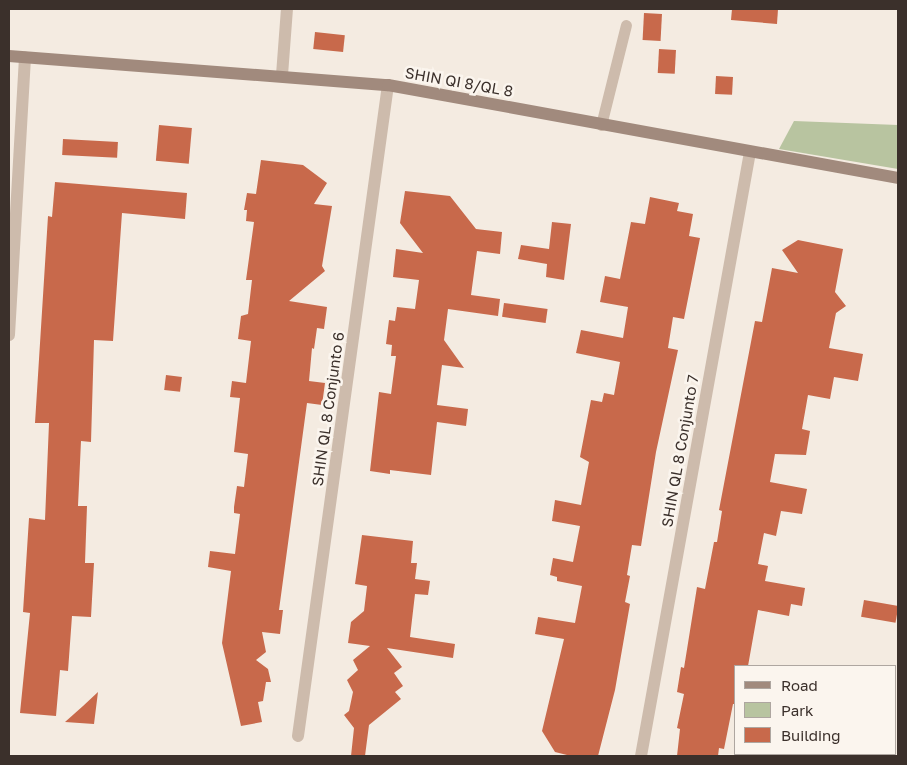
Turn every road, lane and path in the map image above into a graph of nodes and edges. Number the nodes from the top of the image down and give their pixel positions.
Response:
1 (287, 9) edge
2 (626, 25) dead end
3 (9, 56) edge
4 (24, 57) junction
5 (282, 75) junction
6 (388, 86) junction
7 (601, 125) junction
8 (750, 152) junction
9 (898, 178) edge
10 (9, 335) edge
11 (298, 736) dead end
12 (641, 756) edge

1 - 5 street
2 - 7 lane
3 - 4 street, SHIN QI 8/QL 8
4 - 5 street, SHIN QI 8/QL 8
4 - 10 street
5 - 6 street, SHIN QI 8/QL 8
6 - 7 street, SHIN QI 8/QL 8
6 - 11 street, SHIN QL 8 Conjunto 6
7 - 8 street, SHIN QI 8/QL 8
8 - 9 street, SHIN QI 8/QL 8
8 - 12 street, SHIN QL 8 Conjunto 7

